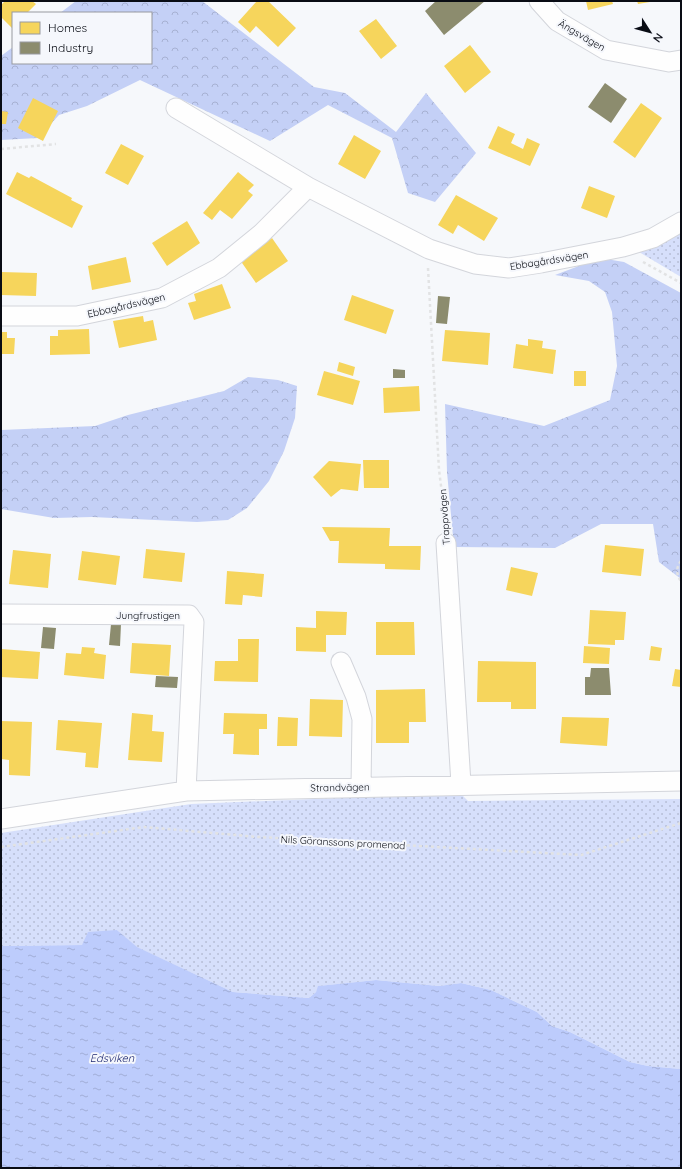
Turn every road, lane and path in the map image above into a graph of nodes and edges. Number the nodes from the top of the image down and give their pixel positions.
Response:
1 (538, 1) edge
2 (681, 60) edge
3 (176, 108) dead end
4 (56, 144) dead end
5 (1, 149) edge
6 (308, 187) junction
7 (681, 222) edge
8 (622, 247) junction
9 (428, 249) junction
10 (681, 283) edge
11 (1, 316) edge
12 (446, 543) joint
13 (681, 561) edge
14 (681, 582) edge
15 (1, 614) edge
16 (341, 662) dead end
17 (681, 781) edge
18 (461, 784) junction
19 (361, 787) junction
20 (186, 791) junction
21 (1, 819) edge
22 (681, 823) edge
23 (1, 847) edge

1 - 2 street, Ängsvägen
3 - 6 street, Ebbagårdsvägen
4 - 5 path
6 - 9 street, Ebbagårdsvägen
6 - 11 street, Ebbagårdsvägen
7 - 8 street, Ebbagårdsvägen
8 - 9 street, Ebbagårdsvägen
8 - 10 path
9 - 12 path, Trappvägen
12 - 18 street, Trappvägen
13 - 14 path
15 - 20 street, Jungfrustigen
16 - 19 street
17 - 18 street, Strandvägen
18 - 19 street, Strandvägen
19 - 20 street, Strandvägen
20 - 21 street, Strandvägen
22 - 23 path, Nils Göranssons promenad

